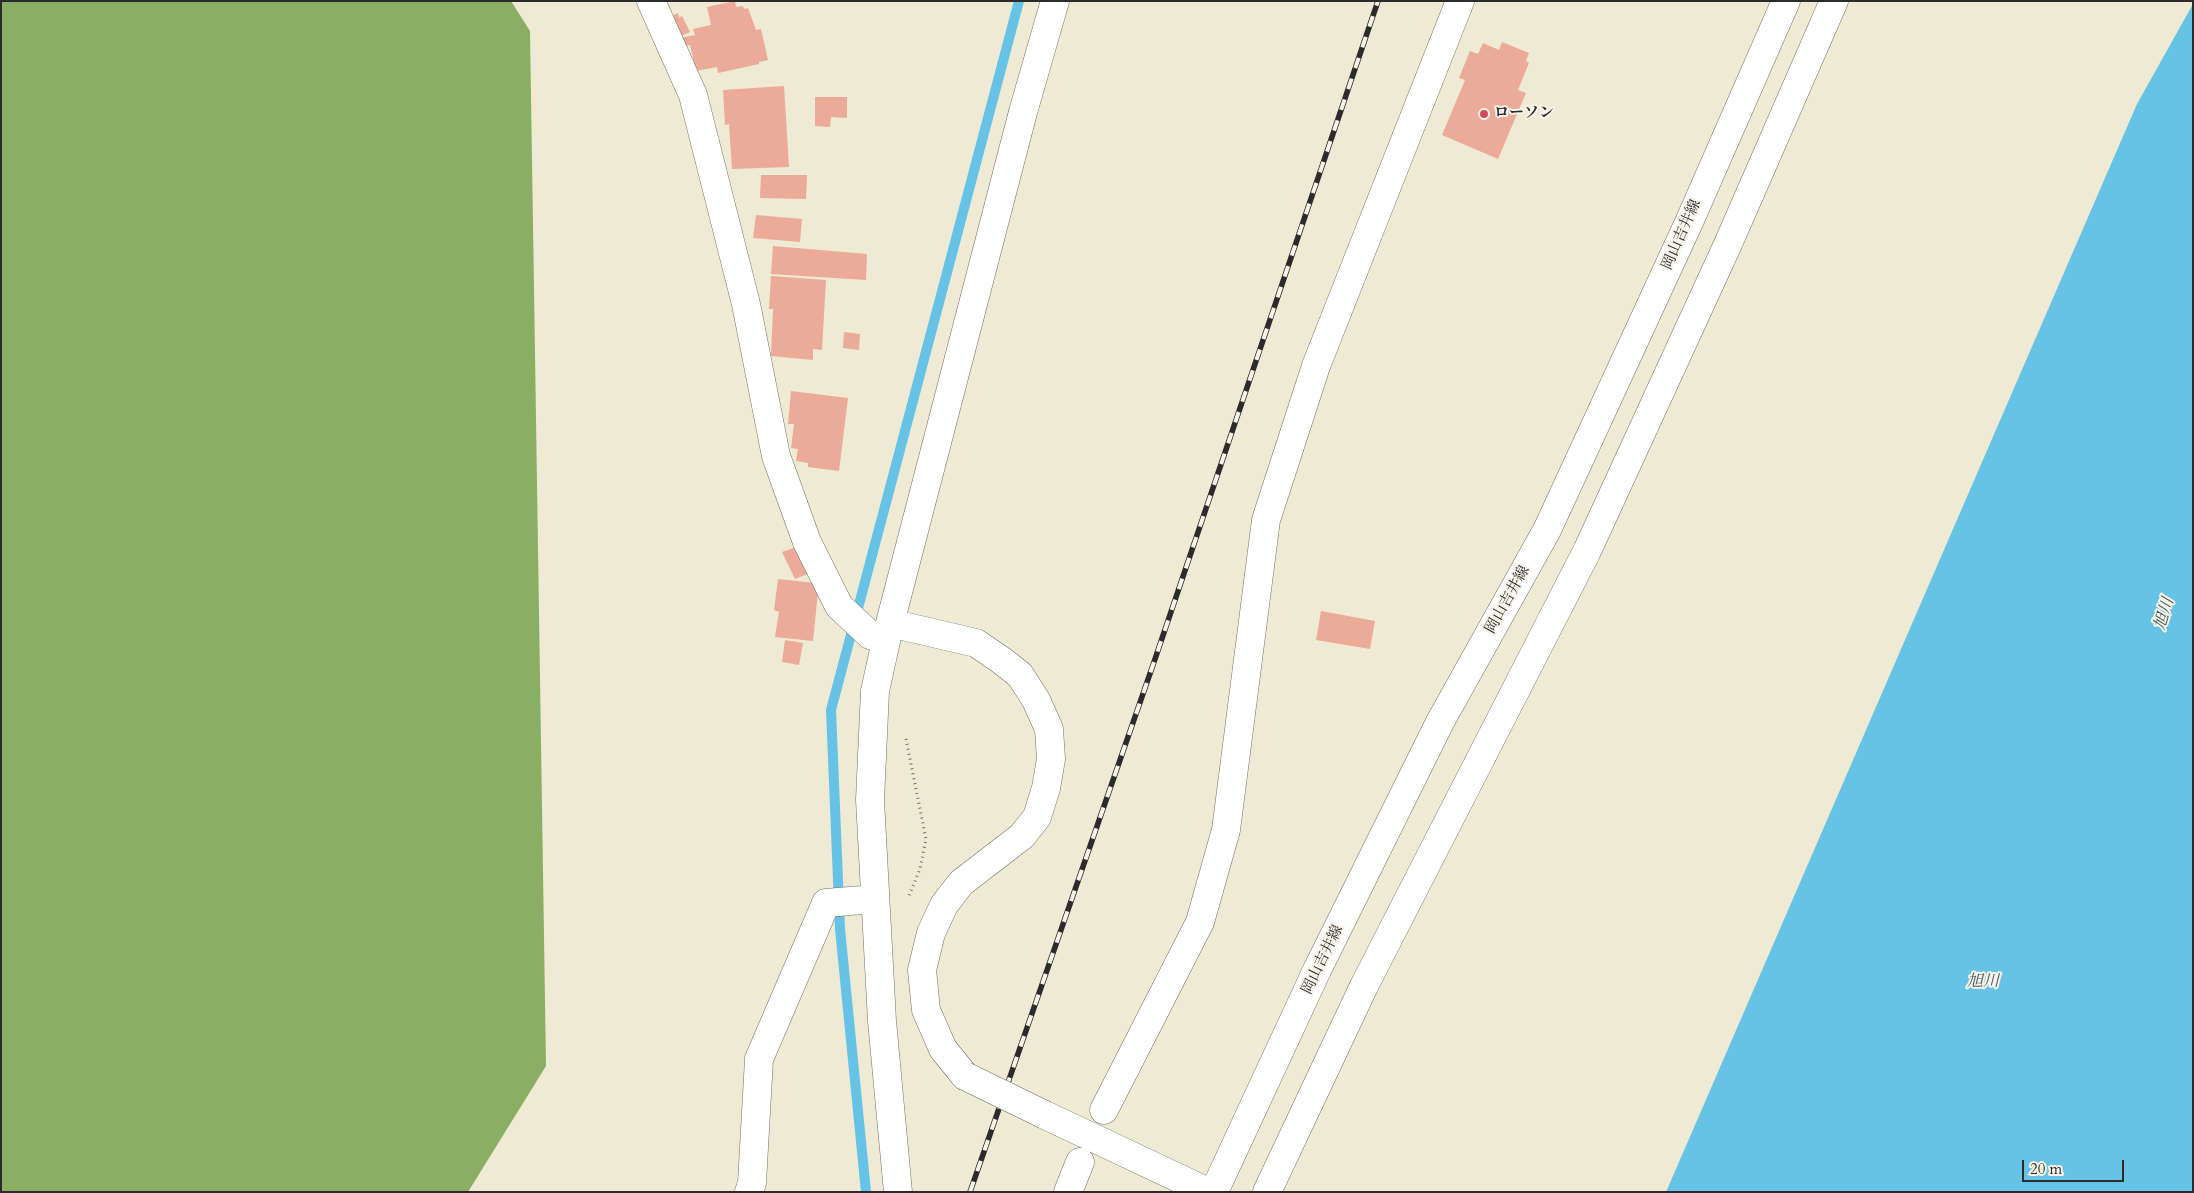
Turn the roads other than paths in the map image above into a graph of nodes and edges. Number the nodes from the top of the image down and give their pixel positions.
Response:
1 (651, 1) edge
2 (1055, 1) edge
3 (1460, 1) edge
4 (1786, 1) edge
5 (1834, 1) edge
6 (882, 633) junction
7 (850, 901) junction
8 (1104, 1110) dead end
9 (1080, 1162) dead end
10 (749, 1192) edge
11 (898, 1192) edge
12 (1068, 1192) edge
13 (1208, 1192) edge
14 (1214, 1192) edge
15 (1267, 1192) edge

1 - 6 street
2 - 6 street
3 - 8 street
4 - 14 street, 岡山吉井線
5 - 15 street
6 - 7 street
6 - 13 street, bridge
7 - 10 street
7 - 11 street
9 - 12 street

